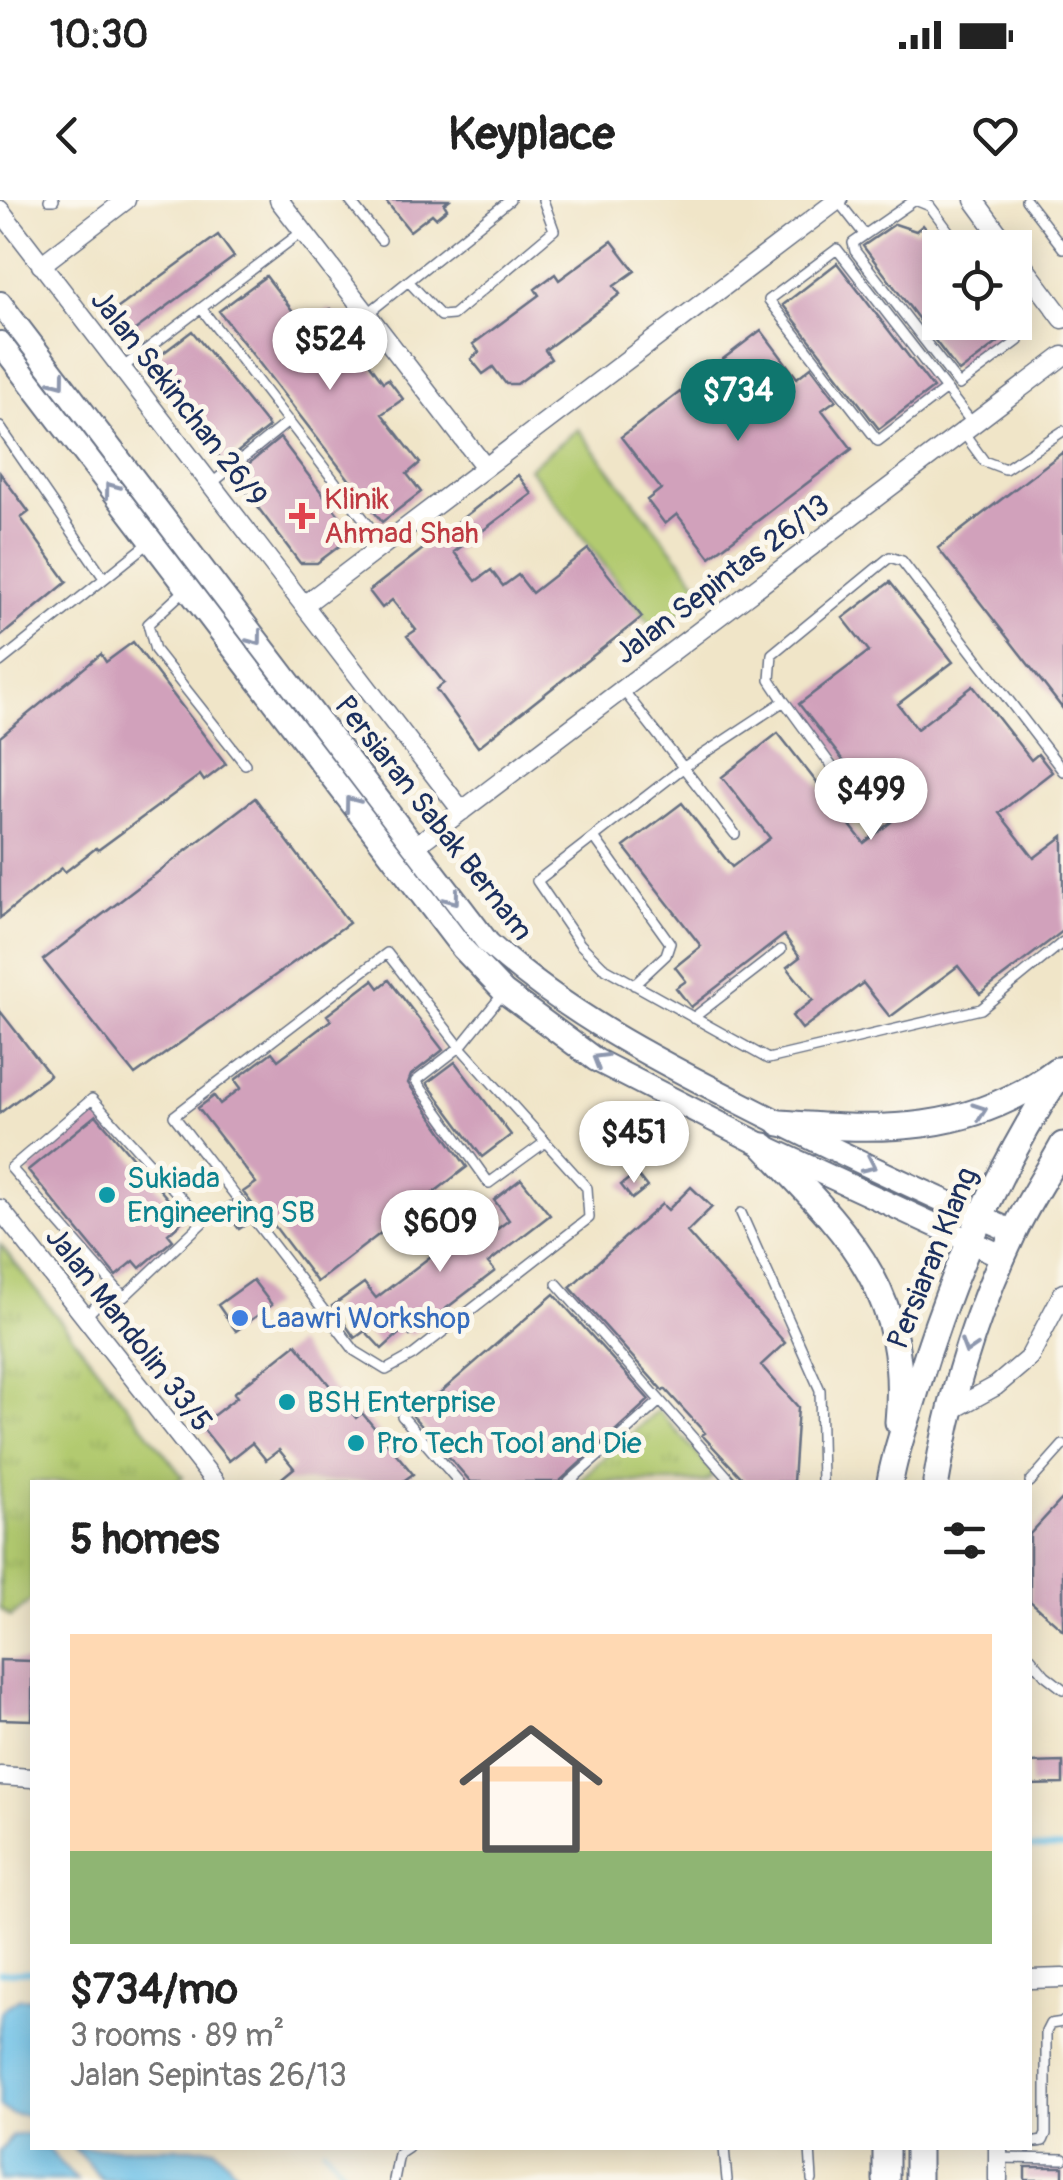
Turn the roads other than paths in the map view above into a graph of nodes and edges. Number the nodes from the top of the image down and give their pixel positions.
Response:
1 (126, 200) edge
2 (279, 200) edge
3 (349, 200) edge
4 (510, 200) edge
5 (543, 200) edge
6 (838, 200) edge
7 (974, 200) edge
8 (1026, 200) edge
9 (0, 210) edge
10 (948, 230) edge
11 (996, 230) edge
12 (303, 231) junction
13 (864, 234) junction
14 (380, 240) dead end
15 (1063, 248) edge
16 (41, 265) junction
17 (1032, 278) edge
18 (408, 281) junction
19 (0, 304) edge
20 (202, 308) junction
21 (367, 314) junction
22 (1063, 319) edge
23 (922, 337) edge
24 (924, 340) edge
25 (1018, 340) edge
26 (0, 343) edge
27 (1063, 356) edge
28 (122, 368) junction
29 (946, 390) junction
30 (288, 422) junction
31 (0, 427) edge
32 (968, 428) junction
33 (1063, 432) edge
34 (484, 468) junction
35 (211, 484) junction
36 (151, 541) junction
37 (383, 544) junction
38 (104, 578) junction
39 (187, 588) junction
40 (304, 604) junction
41 (0, 662) edge
42 (623, 689) junction
43 (784, 701) junction
44 (244, 764) dead end
45 (684, 767) junction
46 (1063, 771) edge
47 (462, 811) junction
48 (866, 812) dead end
49 (735, 834) dead end
50 (594, 836) junction
51 (414, 847) junction
52 (1063, 942) edge
53 (781, 950) dead end
54 (634, 985) junction
55 (504, 992) junction
56 (693, 1018) junction
57 (460, 1048) junction
58 (1063, 1067) edge
59 (780, 1122) junction
60 (544, 1143) junction
61 (1063, 1145) edge
62 (764, 1146) junction
63 (0, 1208) edge
64 (741, 1212) dead end
65 (980, 1217) junction
66 (1014, 1232) junction
67 (968, 1242) junction
68 (1004, 1257) junction
69 (556, 1284) dead end
70 (114, 1288) junction
71 (1063, 1293) edge
72 (85, 1317) junction
73 (660, 1401) junction
74 (950, 1411) junction
75 (402, 1416) dead end
76 (1063, 1445) edge
77 (891, 1477) edge
78 (214, 1480) edge
79 (457, 1480) edge
80 (572, 1480) edge
81 (730, 1480) edge
82 (822, 1480) edge
83 (936, 1480) edge
84 (1032, 1480) edge
85 (1032, 1659) edge
86 (1063, 1688) edge
87 (0, 1776) edge
88 (30, 1778) edge
89 (1063, 1978) edge
90 (1032, 1979) edge
91 (1063, 2022) edge
92 (1032, 2143) edge
93 (405, 2150) edge
94 (724, 2150) edge
95 (810, 2150) edge
96 (886, 2150) edge
97 (918, 2150) edge
98 (998, 2153) edge
99 (1063, 2158) edge
100 (394, 2180) edge
101 (727, 2180) edge
102 (812, 2180) edge
103 (886, 2180) edge
104 (918, 2180) edge
105 (998, 2180) edge

1 - 16 street
2 - 12 street
3 - 14 lane
4 - 18 lane
5 - 18 lane
6 - 13 lane
6 - 34 street
7 - 11 street
8 - 15 lane
9 - 16 street, Jalan Sekinchan 26/9
10 - 13 lane
12 - 20 lane
12 - 21 street
13 - 23 lane
16 - 28 street, Jalan Sekinchan 26/9
17 - 22 street
18 - 21 lane
19 -> 51 street, Persiaran Sabak Bernam
20 - 28 lane
20 - 30 lane
21 - 34 street
24 - 25 lane
36 -> 26 street, Persiaran Sabak Bernam
27 - 32 street, Jalan Sepintas 26/13
28 - 35 street, Jalan Sekinchan 26/9
29 - 29 lane
29 - 32 lane
30 - 35 lane
30 - 37 lane
31 - 38 lane
32 - 33 lane
32 - 42 street, Jalan Sepintas 26/13
34 - 37 street
35 - 40 street, Jalan Sekinchan 26/9
36 - 38 lane
36 - 39 street, Persiaran Sabak Bernam
37 - 40 street
38 - 41 lane
39 - 44 lane
55 -> 39 street, Persiaran Sabak Bernam
40 - 47 street, Jalan Sekinchan 26/9
42 - 45 lane
42 - 47 street, Jalan Sepintas 26/13
43 - 45 lane
43 - 46 lane
43 - 48 lane
45 - 49 lane
45 - 50 lane
47 - 51 street, Jalan Sepintas 26/13
50 - 54 lane
50 - 54 lane
51 -> 59 street, Persiaran Sabak Bernam
52 - 56 lane
53 - 56 lane
54 - 56 lane
55 - 57 lane
62 -> 55 street, Persiaran Sabak Bernam
57 - 60 lane
57 - 60 lane
57 - 60 lane
59 -> 58 main road
58 - 65 main road, Persiaran Klang
59 -> 65 street, Persiaran Sabak Bernam
61 - 66 main road
62 - 67 street, Persiaran Sabak Bernam
62 - 77 main road
63 - 72 street, Jalan Mandolin 33/5
64 - 82 lane
65 - 66 street, Persiaran Sabak Bernam
65 - 67 main road, Persiaran Klang
66 - 68 main road
67 - 68 street, Persiaran Sabak Bernam
67 - 77 main road, Persiaran Klang
68 -> 74 main road
69 - 73 lane
70 - 70 lane
70 - 72 lane
71 - 74 street
72 - 78 street, Jalan Mandolin 33/5
73 - 80 lane
73 - 81 lane
74 - 83 main road
75 - 79 lane
76 - 84 lane
85 - 86 lane
87 - 88 street
89 - 90 street
91 - 92 lane
93 - 100 lane
94 - 101 lane
95 - 102 lane
96 - 103 main road
97 - 104 main road
98 - 99 lane
98 - 105 street

